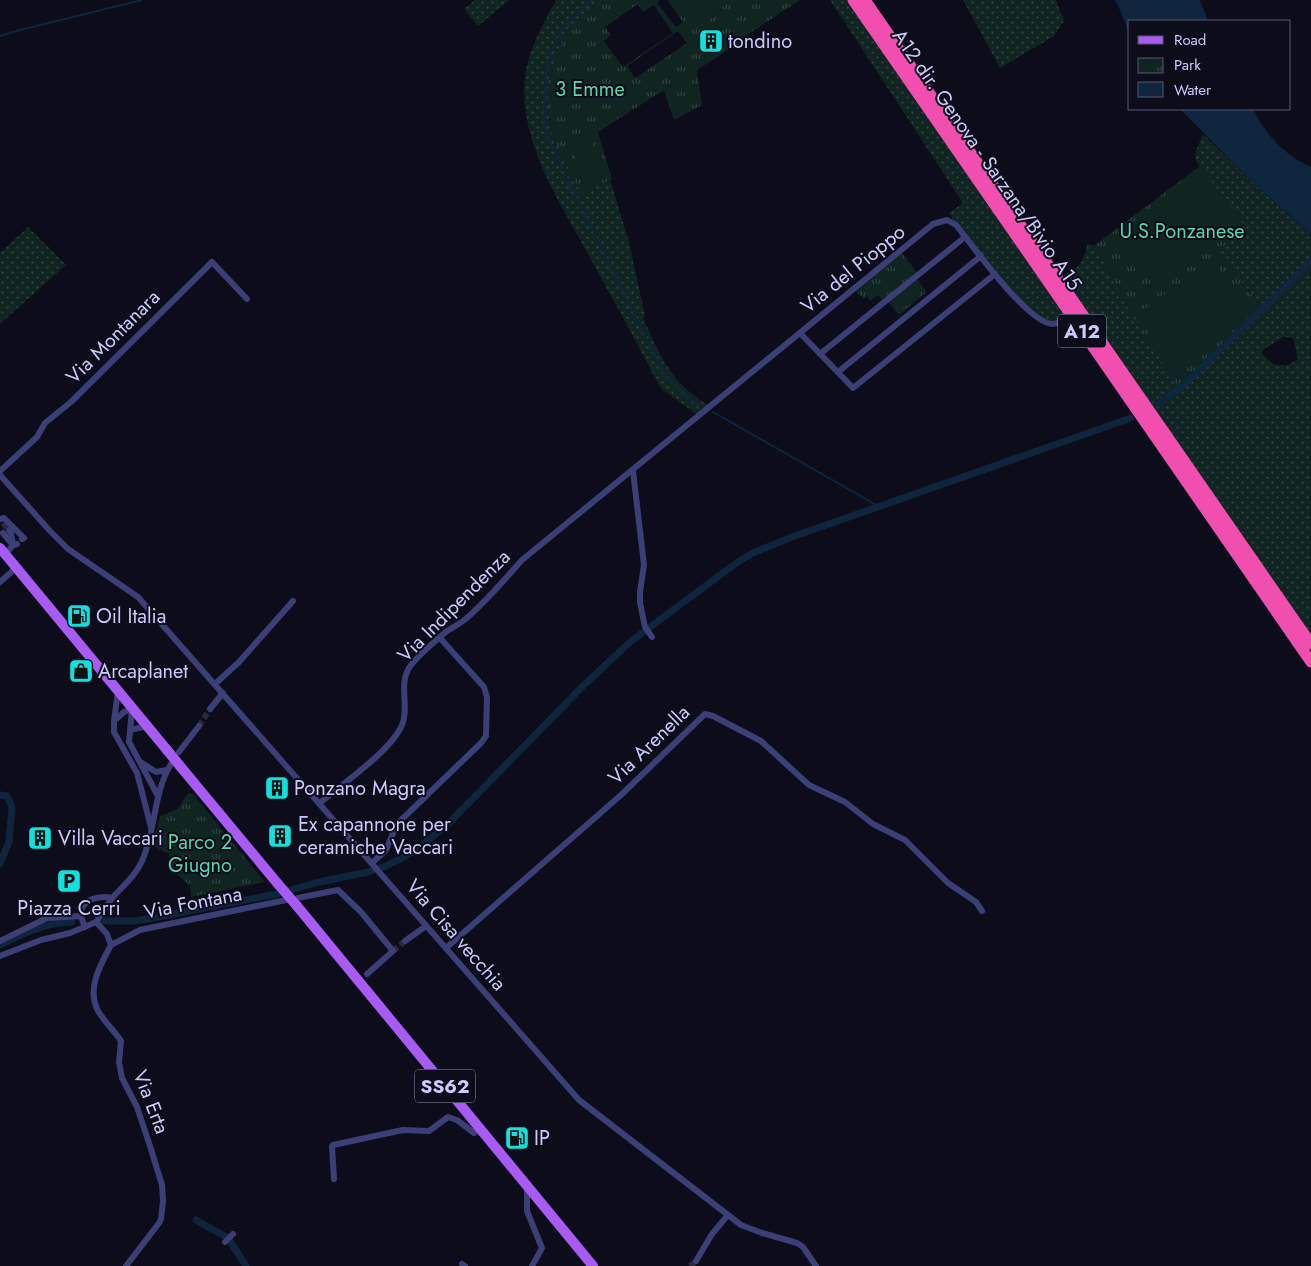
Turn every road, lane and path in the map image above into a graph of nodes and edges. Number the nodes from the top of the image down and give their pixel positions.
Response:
1 (853, 0) edge
2 (866, 0) edge
3 (965, 236) junction
4 (981, 256) junction
5 (995, 274) junction
6 (247, 299) dead end
7 (1070, 317) dead end
8 (800, 333) junction
9 (820, 354) junction
10 (838, 372) junction
11 (652, 456) joint
12 (633, 471) junction
13 (0, 473) edge
14 (1, 519) edge
15 (9, 533) junction
16 (17, 543) junction
17 (3, 551) edge
18 (16, 568) junction
19 (0, 582) edge
20 (294, 601) dead end
21 (651, 635) dead end
22 (440, 638) junction
23 (1311, 644) edge
24 (1311, 662) edge
25 (215, 684) junction
26 (118, 691) junction
27 (223, 693) junction
28 (132, 709) junction
29 (210, 709) tunnel mouth
30 (114, 721) junction
31 (147, 726) junction
32 (199, 726) tunnel mouth
33 (130, 730) junction
34 (179, 752) dead end
35 (139, 761) junction
36 (172, 767) junction
37 (142, 794) junction
38 (158, 796) junction
39 (320, 803) junction
40 (152, 828) junction
41 (373, 865) junction
42 (112, 898) junction
43 (286, 900) dead end
44 (297, 902) junction
45 (982, 911) dead end
46 (81, 916) junction
47 (96, 922) junction
48 (426, 926) junction
49 (85, 927) junction
50 (0, 941) edge
51 (405, 941) tunnel mouth
52 (110, 945) junction
53 (446, 948) junction
54 (0, 956) edge
55 (367, 974) dead end
56 (478, 1127) junction
57 (334, 1179) dead end
58 (527, 1186) junction
59 (728, 1215) junction
60 (233, 1234) dead end
61 (224, 1242) dead end
62 (696, 1261) dead end
63 (126, 1266) edge
64 (532, 1266) edge
65 (593, 1266) edge
66 (816, 1266) edge

1 - 24 highway, A12 dir. Genova - Sarzana/Bivio A15 / A12
2 - 23 highway, A12
3 - 4 street, Via del Pioppo
3 - 8 street, Via del Pioppo
3 - 9 street
4 - 5 street, Via del Pioppo
4 - 10 street
5 - 7 street, Via del Pioppo
5 - 10 street
6 - 13 street, Via Montanara
8 - 9 street
8 - 11 street, Via del Pioppo
9 - 10 street
11 - 12 street, Via Indipendenza
12 - 21 street
12 - 22 street, Via Indipendenza
13 - 25 street, Via Cisa vecchia
14 - 15 street
15 - 16 street
15 - 16 street
16 - 17 street
17 - 18 main road, SS62
18 - 19 street
18 - 26 main road, SS62
20 - 25 street
22 - 39 street, Via Indipendenza
22 - 41 street
25 - 27 street, Via Cisa vecchia
26 - 28 main road, SS62
26 - 30 street
27 - 29 street
27 - 39 street, Via Cisa vecchia
28 - 30 street
28 - 31 main road, SS62
28 - 33 street
30 - 37 street
31 - 33 street
31 - 36 main road, SS62, bridge
32 - 34 street
33 - 35 street
35 - 36 street
35 - 38 street
36 - 38 street
36 - 44 main road, SS62, bridge
37 - 38 street
37 - 40 street
38 - 40 street
39 - 41 street, Via Cisa vecchia
40 - 42 street
41 - 48 street, Via Cisa vecchia
42 - 46 street
42 - 47 street
43 - 52 street, Via Fontana
44 - 55 street
44 - 56 main road, SS62
45 - 53 street, Via Arenella
46 - 49 street
46 - 50 street
47 - 49 street
47 - 52 street
48 - 51 street
48 - 53 street, Via Cisa vecchia
49 - 54 street
52 - 63 street, Via Erta
53 - 59 street, Via Cisa vecchia
56 - 57 street
56 - 58 main road, SS62
58 - 64 street
58 - 65 main road, SS62
59 - 62 street
59 - 66 street, Via Cisa vecchia
60 - 61 street

